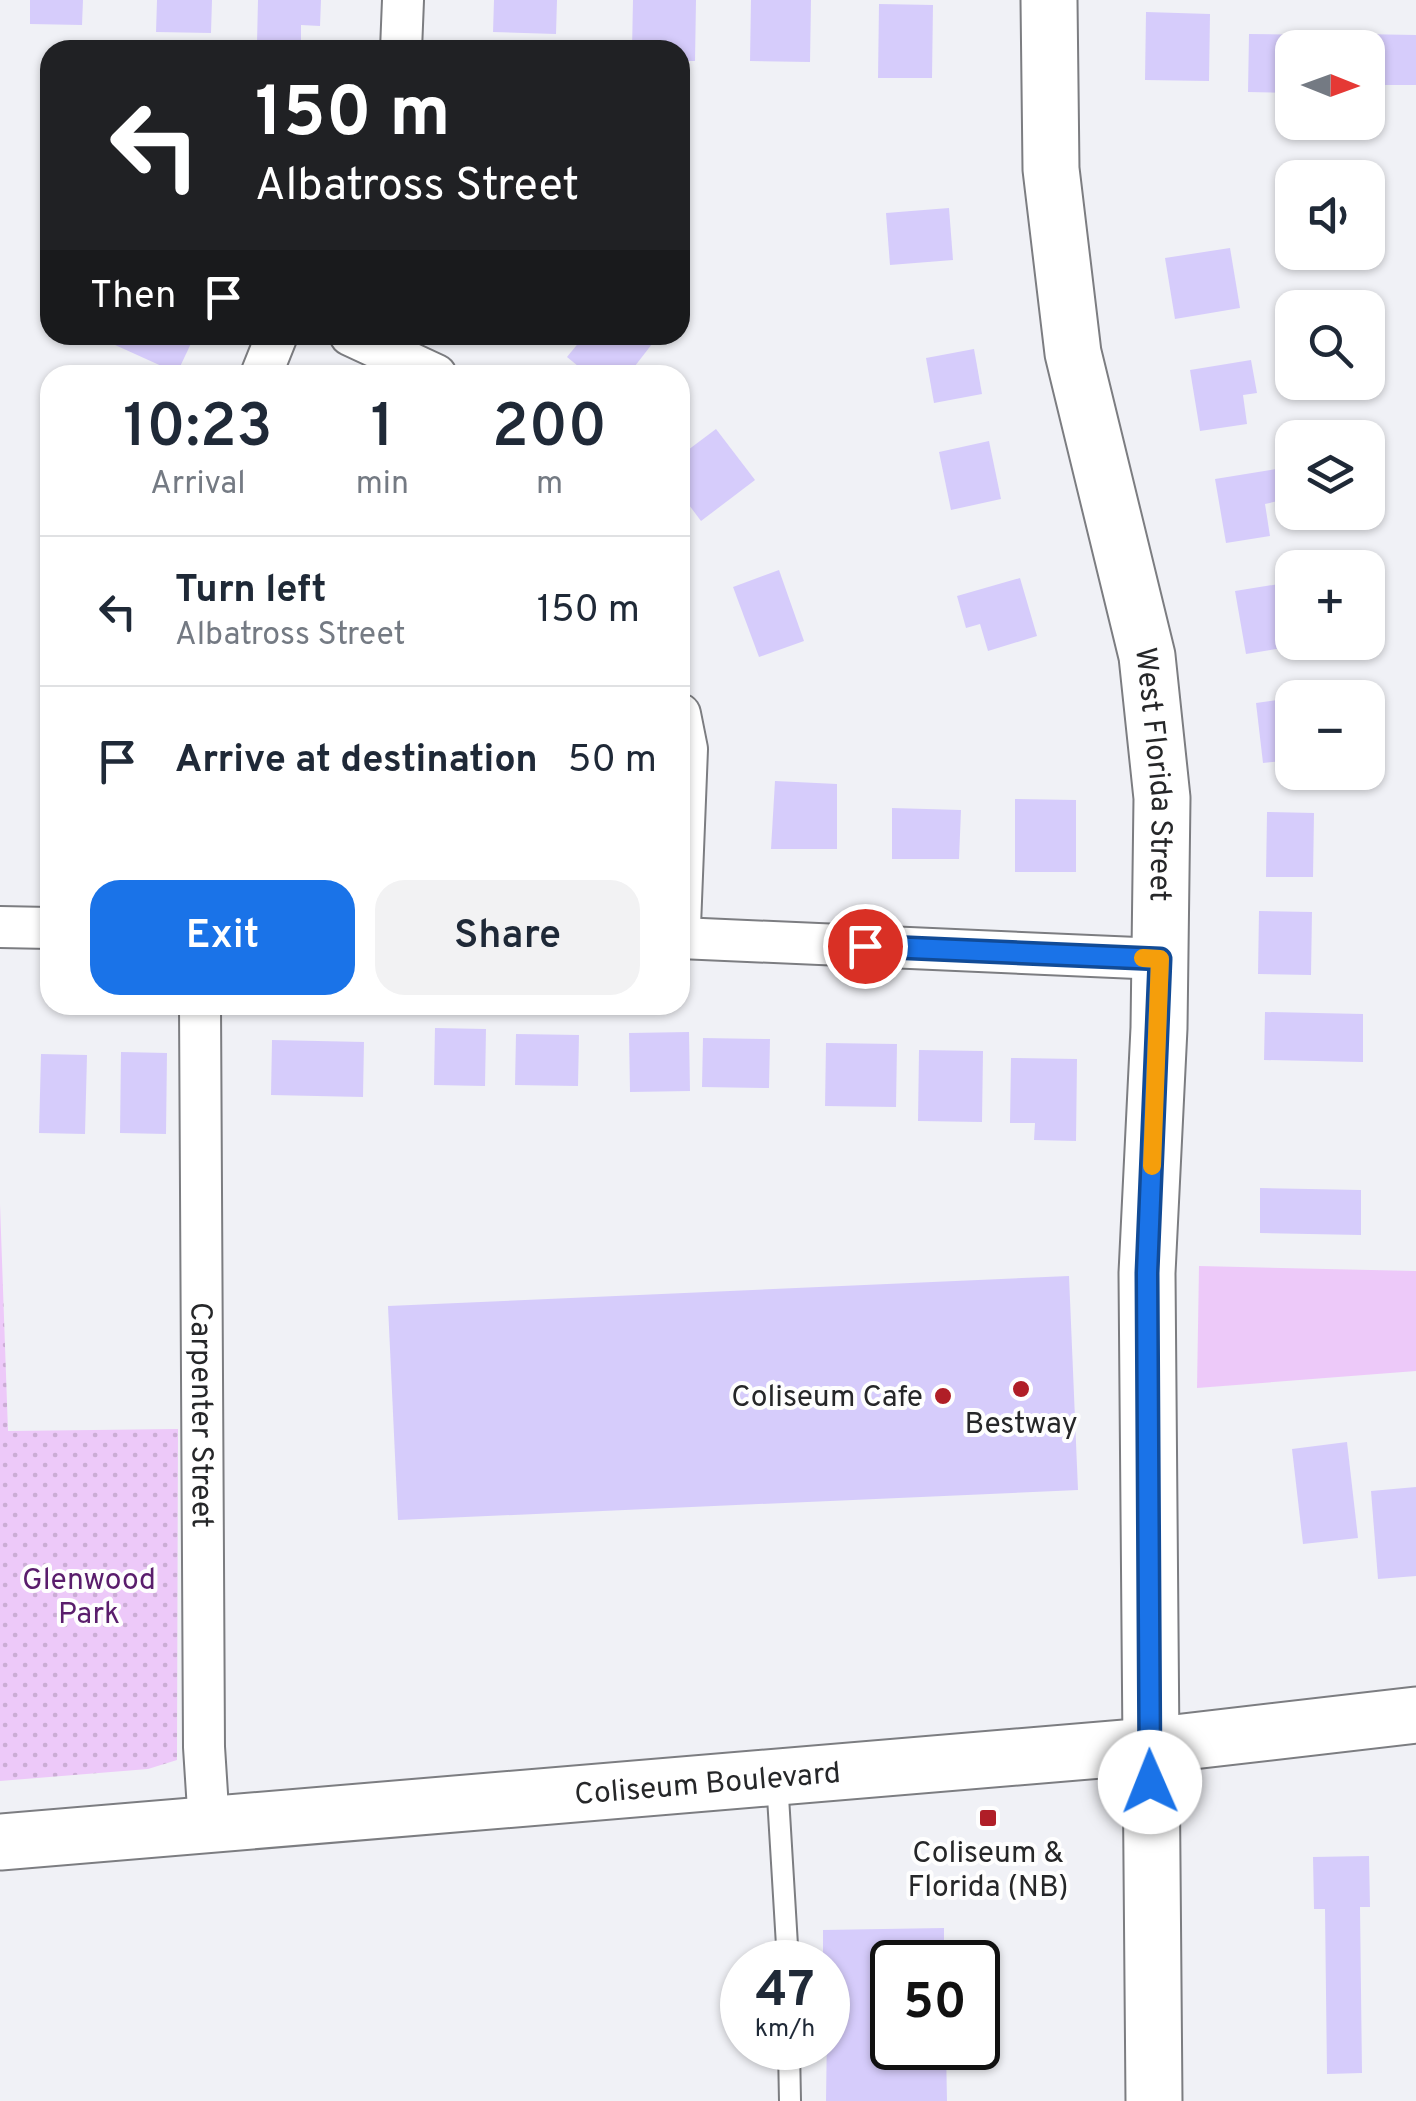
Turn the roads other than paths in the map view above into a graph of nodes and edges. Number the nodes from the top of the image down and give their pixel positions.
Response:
1 (402, 0) edge
2 (1049, 0) edge
3 (401, 40) edge
4 (372, 345) edge
5 (414, 365) edge
6 (0, 928) edge
7 (40, 928) edge
8 (690, 938) edge
9 (1160, 959) junction
10 (200, 1015) edge
11 (1416, 1715) edge
12 (1149, 1746) junction
13 (777, 1775) junction
14 (210, 1826) junction
15 (0, 1842) edge
16 (787, 1940) edge
17 (789, 2070) edge
18 (790, 2101) edge
19 (1154, 2101) edge

1 - 3 street
2 - 9 main road, West Florida Street
4 - 5 street
6 - 7 street
8 - 9 street
9 - 12 main road, West Florida Street
10 - 14 street, Carpenter Street
11 - 12 main road, Coliseum Boulevard
12 - 13 main road, Coliseum Boulevard
12 - 19 main road, West Florida Street
13 - 14 main road, Coliseum Boulevard
13 - 16 lane
14 - 15 main road, Coliseum Boulevard
17 - 18 lane

